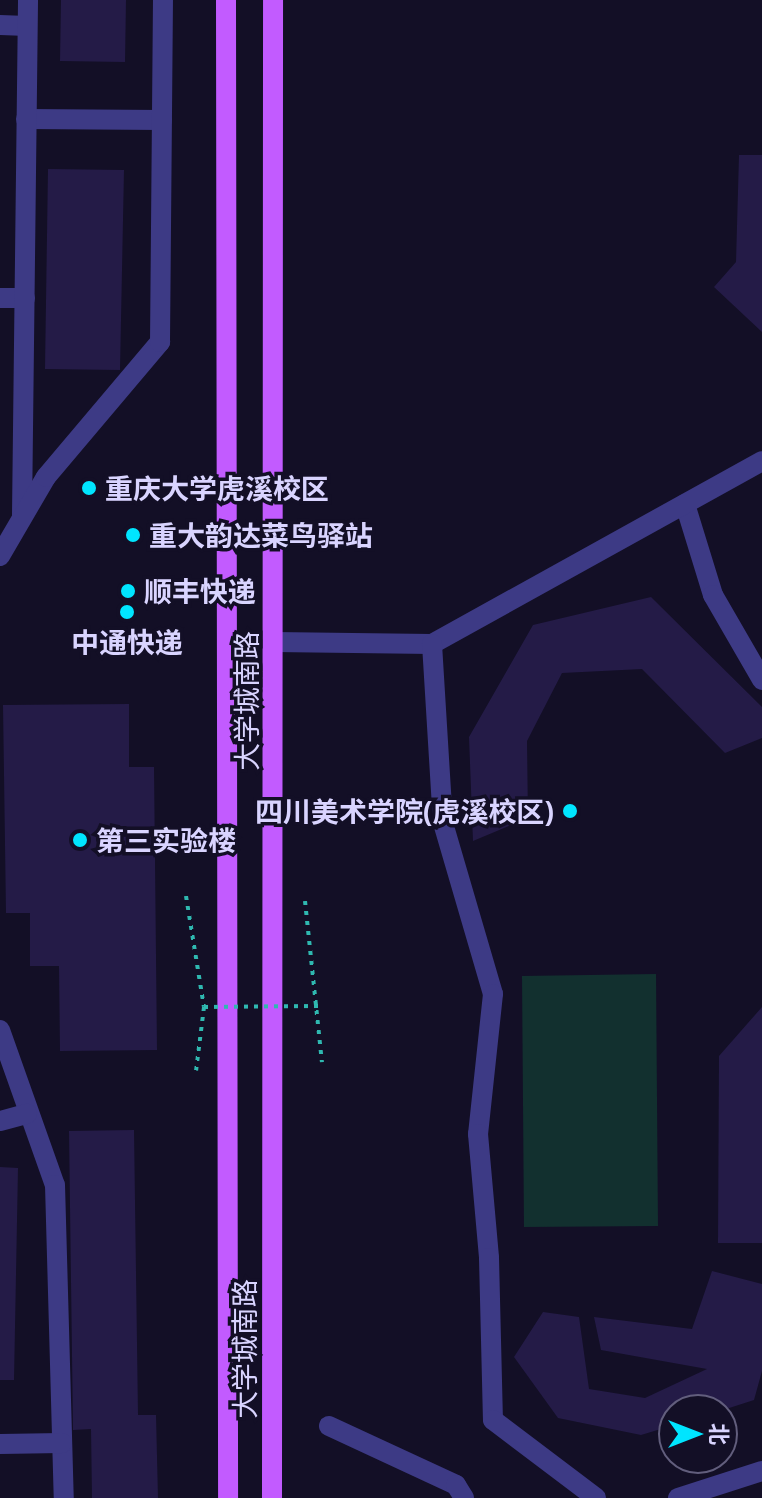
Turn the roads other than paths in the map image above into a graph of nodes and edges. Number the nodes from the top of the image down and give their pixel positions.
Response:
1 (28, 0) edge
2 (163, 0) edge
3 (226, 0) edge
4 (273, 0) edge
5 (0, 25) edge
6 (27, 26) junction
7 (26, 119) junction
8 (162, 120) junction
9 (0, 298) edge
10 (25, 298) junction
11 (762, 461) edge
12 (685, 504) junction
13 (22, 519) junction
14 (0, 556) edge
15 (274, 642) junction
16 (432, 644) junction
17 (762, 680) edge
18 (0, 1030) edge
19 (27, 1114) junction
20 (0, 1121) edge
21 (329, 1426) dead end
22 (62, 1443) junction
23 (0, 1444) edge
24 (762, 1471) edge
25 (64, 1498) edge
26 (228, 1498) edge
27 (272, 1498) edge
28 (464, 1498) edge
29 (596, 1498) edge
30 (678, 1498) edge

1 - 6 street
2 - 8 street
3 - 26 main road, 大学城南路
4 - 15 main road, 大学城南路
5 - 6 street
6 - 7 street
7 - 8 street
7 - 10 street
8 - 13 street
9 - 10 street
10 - 13 street
11 - 12 street
12 - 16 street
12 - 17 street
13 - 14 street
15 - 16 street
15 - 27 main road, 大学城南路
16 - 29 street
18 - 19 street
19 - 20 street
19 - 22 street
21 - 28 street
22 - 23 street
22 - 25 street
24 - 30 street

